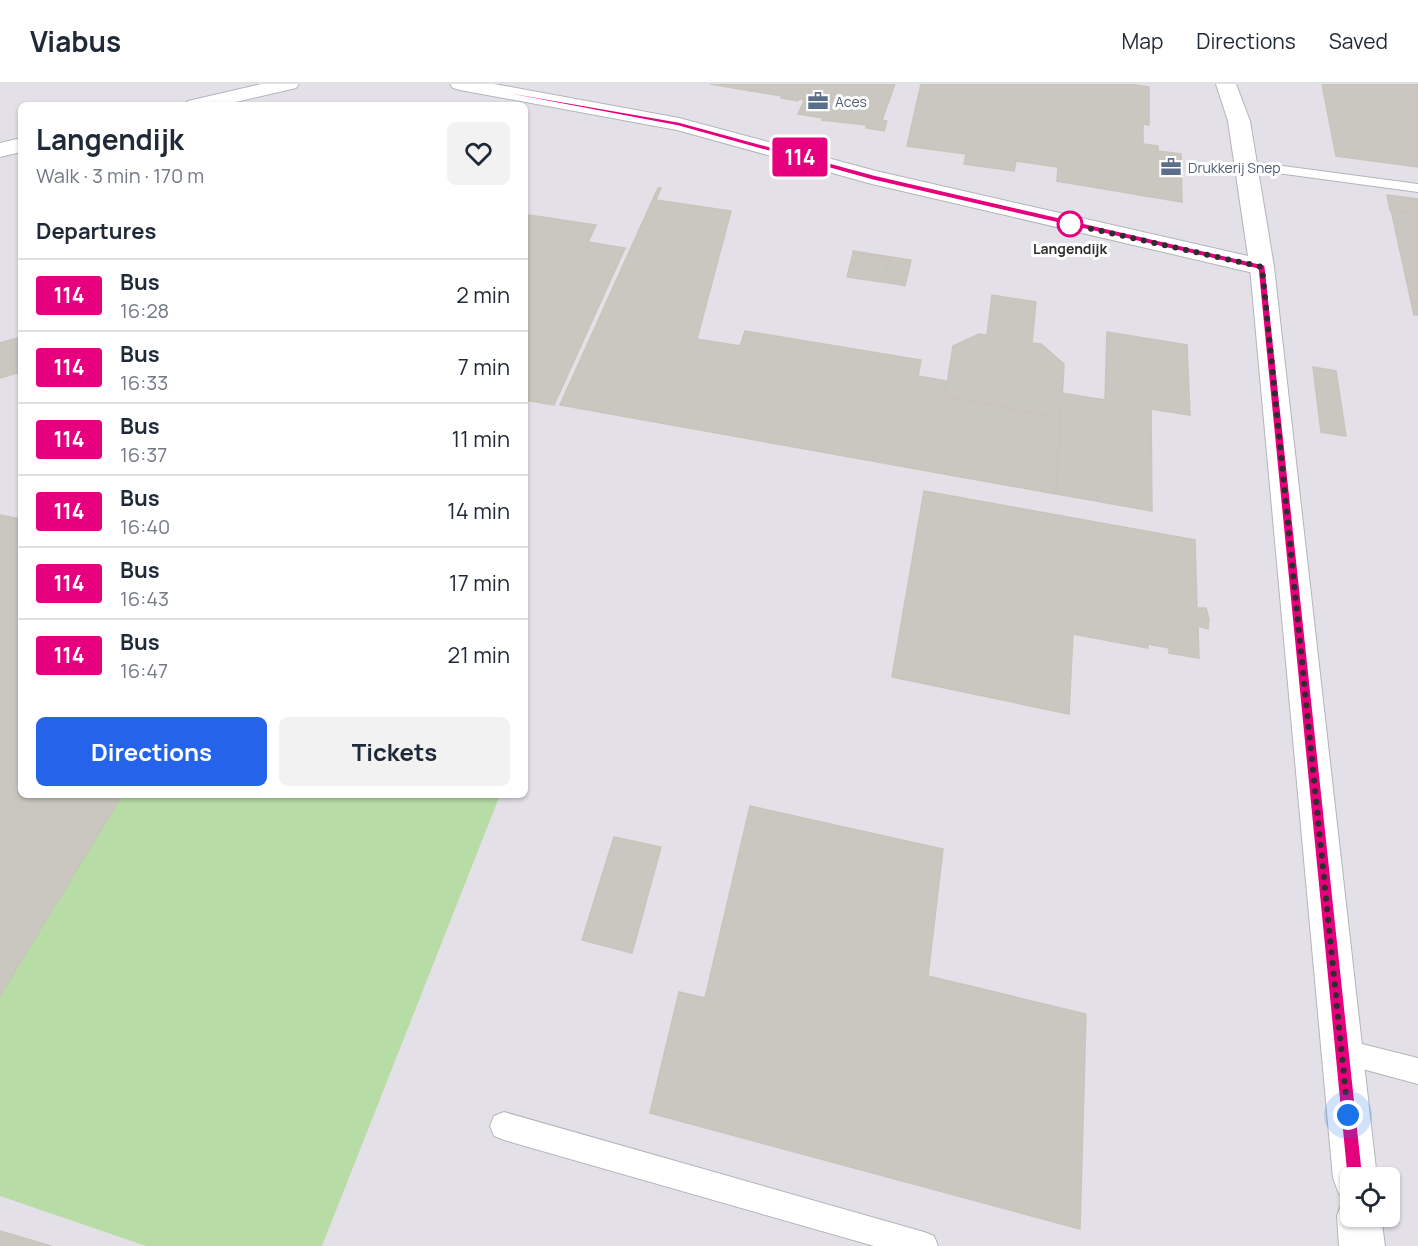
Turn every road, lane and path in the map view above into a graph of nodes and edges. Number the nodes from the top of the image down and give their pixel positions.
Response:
1 (289, 84) edge
2 (460, 84) edge
3 (1226, 84) edge
4 (208, 102) edge
5 (18, 147) edge
6 (0, 150) edge
7 (1246, 165) junction
8 (1418, 188) edge
9 (1262, 267) junction
10 (1342, 1052) junction
11 (1418, 1071) edge
12 (504, 1126) dead end
13 (1354, 1167) edge
14 (1360, 1227) edge
15 (924, 1246) edge
16 (1362, 1246) edge

1 - 4 street
2 - 9 street
3 - 7 street
5 - 6 street
7 - 8 lane
7 - 9 street
9 - 10 street
10 - 11 lane
10 - 13 street
12 - 15 lane
14 - 16 street

